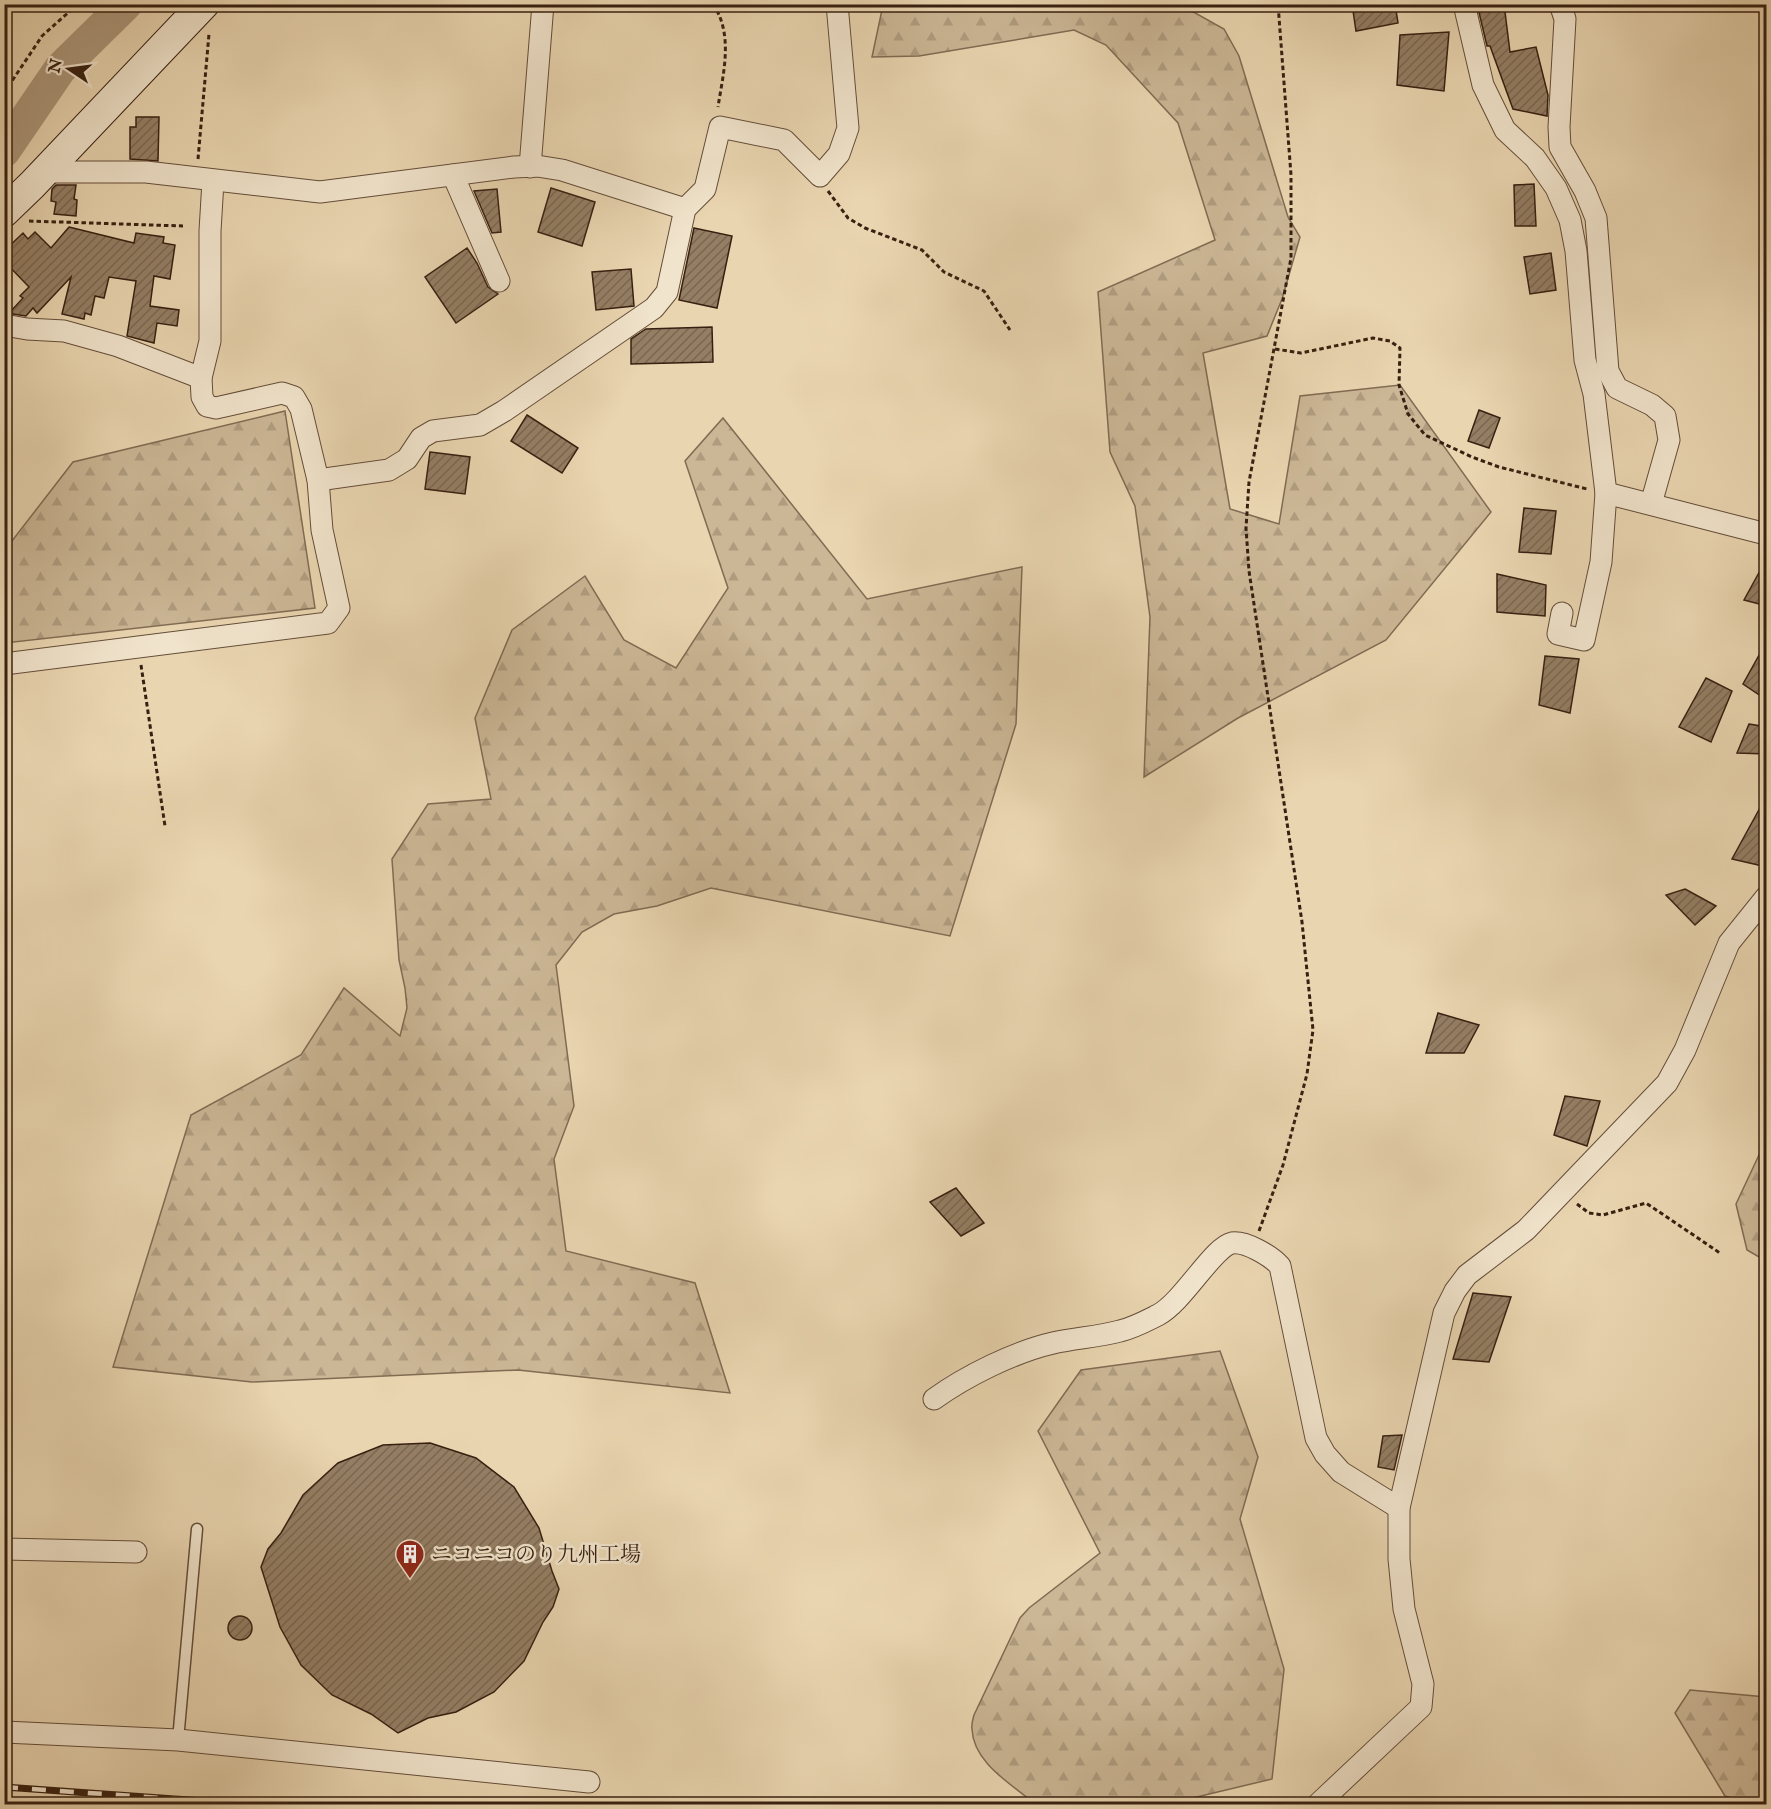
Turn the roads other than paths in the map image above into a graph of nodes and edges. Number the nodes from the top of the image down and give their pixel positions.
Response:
1 (543, 4) edge
2 (837, 4) edge
3 (1464, 4) edge
4 (1560, 4) edge
5 (207, 16) edge
6 (530, 166) junction
7 (44, 172) junction
8 (453, 175) junction
9 (205, 180) junction
10 (685, 209) junction
11 (16, 216) edge
12 (499, 281) dead end
13 (4, 325) edge
14 (201, 378) junction
15 (318, 480) junction
16 (1606, 493) junction
17 (1651, 504) junction
18 (1767, 534) edge
19 (1562, 614) dead end
20 (4, 664) edge
21 (1767, 897) edge
22 (934, 1399) dead end
23 (1399, 1508) junction
24 (197, 1529) dead end
25 (4, 1549) edge
26 (136, 1552) dead end
27 (4, 1732) edge
28 (178, 1740) junction
29 (589, 1782) dead end
30 (1318, 1804) edge

1 - 6 street
2 - 10 street
3 - 16 street
4 - 17 street
5 - 7 street
6 - 8 street
6 - 10 street
7 - 9 street
7 - 11 street
8 - 9 street
8 - 12 street
9 - 14 street
10 - 15 street
13 - 14 street
14 - 15 street
15 - 20 street
16 - 17 street
16 - 19 street
17 - 18 street
21 - 23 street
22 - 23 street
23 - 30 street
24 - 28 lane
25 - 26 street
27 - 28 street
28 - 29 street

